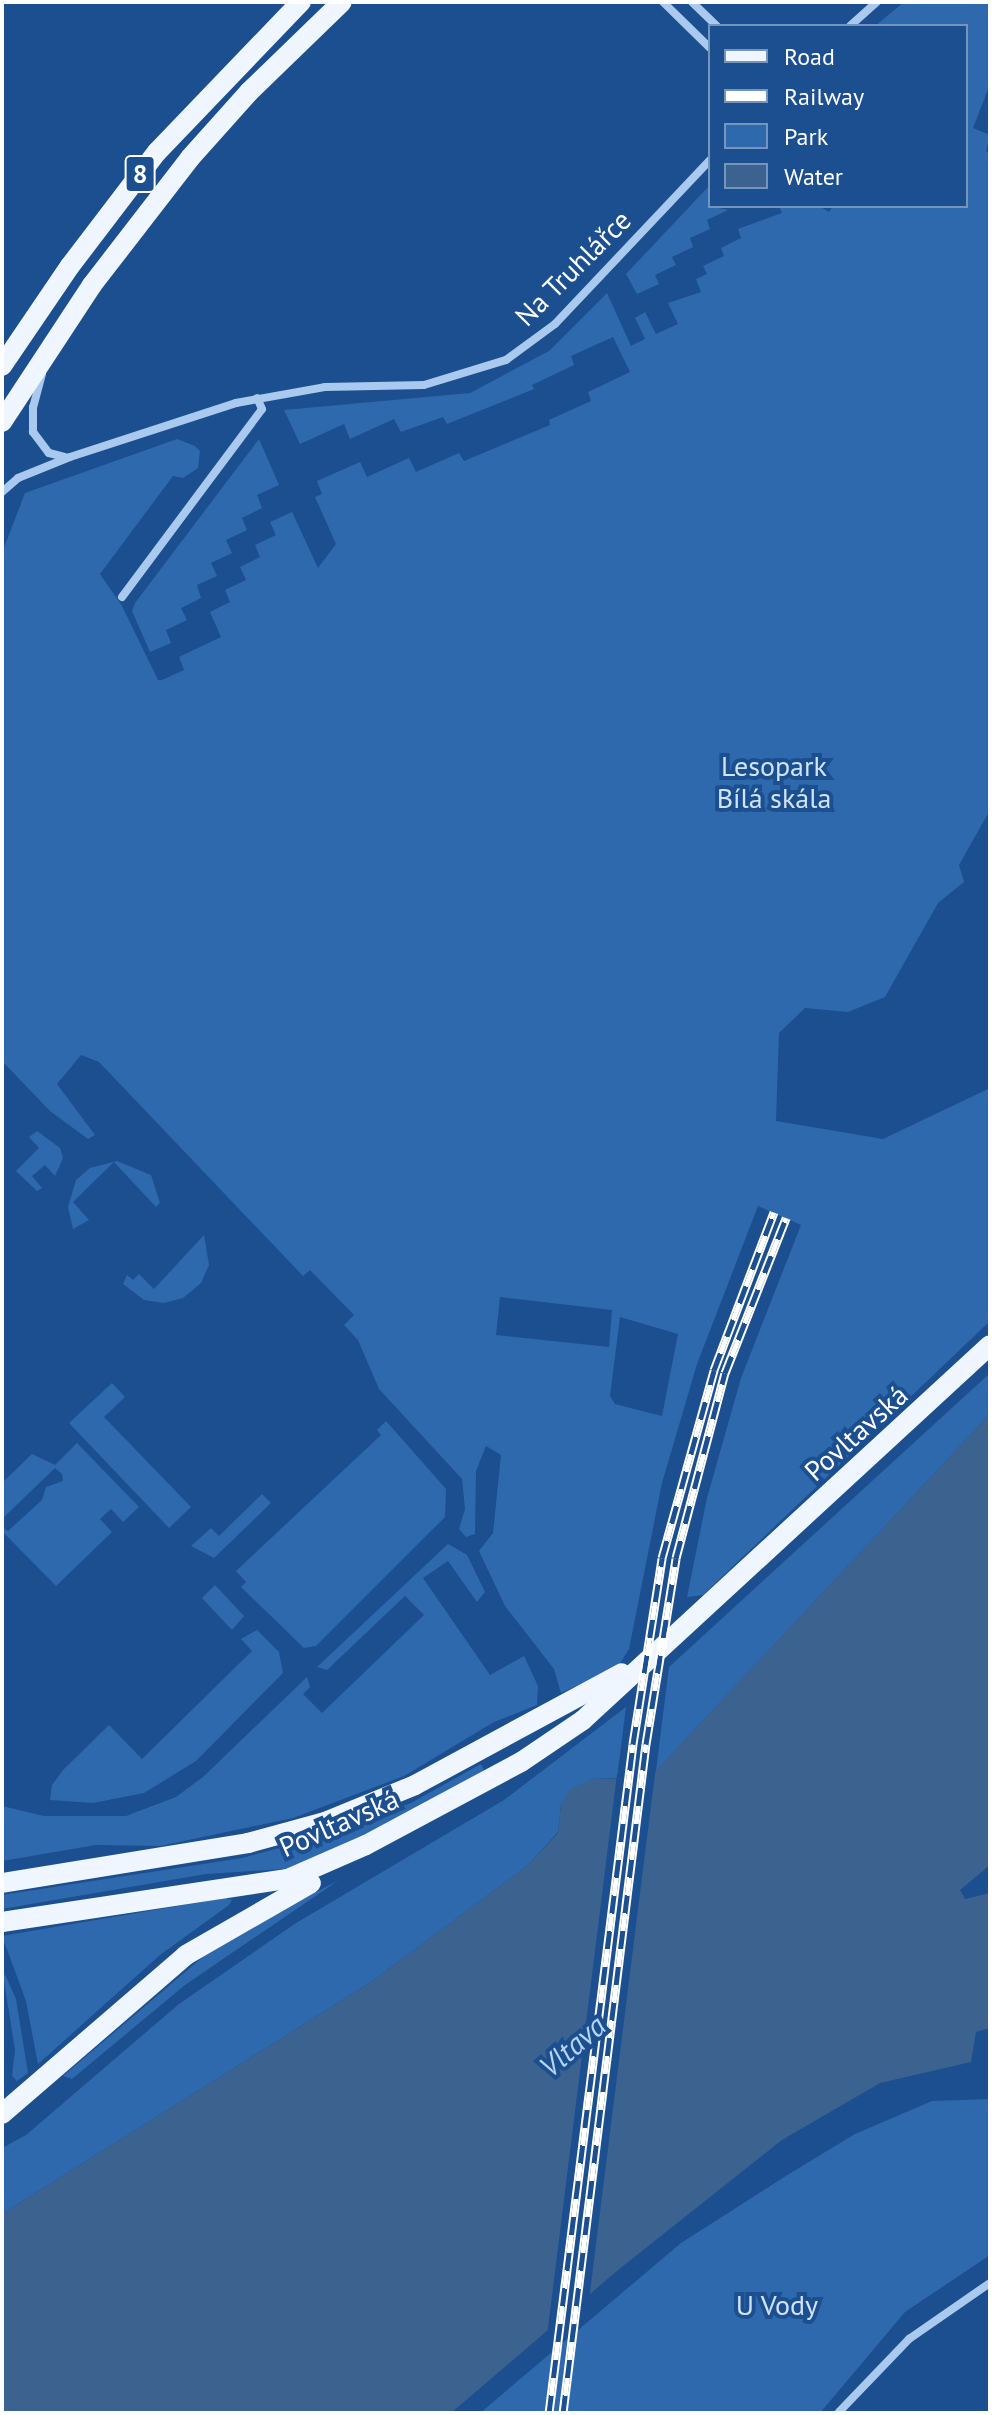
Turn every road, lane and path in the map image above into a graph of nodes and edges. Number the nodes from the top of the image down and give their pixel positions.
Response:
1 (301, 2) edge
2 (342, 2) edge
3 (663, 2) edge
4 (692, 2) edge
5 (877, 2) edge
6 (715, 24) edge
7 (852, 24) edge
8 (708, 46) edge
9 (708, 162) edge
10 (57, 334) junction
11 (2, 366) edge
12 (257, 398) junction
13 (2, 422) edge
14 (70, 457) junction
15 (2, 492) edge
16 (122, 597) dead end
17 (990, 1345) edge
18 (650, 1657) junction
19 (434, 1810) junction
20 (2, 1883) edge
21 (2, 1922) edge
22 (2, 2114) edge
23 (990, 2283) edge
24 (838, 2413) edge

1 - 11 main road, 8
2 - 10 main road, 8
3 - 8 street
4 - 6 street
5 - 7 street
9 - 12 street, Na Truhlářce
10 - 13 main road, 8
10 - 14 street
12 - 14 street, Na Truhlářce
12 - 16 street
14 - 15 street, Na Truhlářce
17 - 18 main road, Povltavská
18 - 19 main road, Povltavská
18 - 20 main road, Povltavská
19 - 21 main road, Povltavská
19 - 22 main road
23 - 24 street

